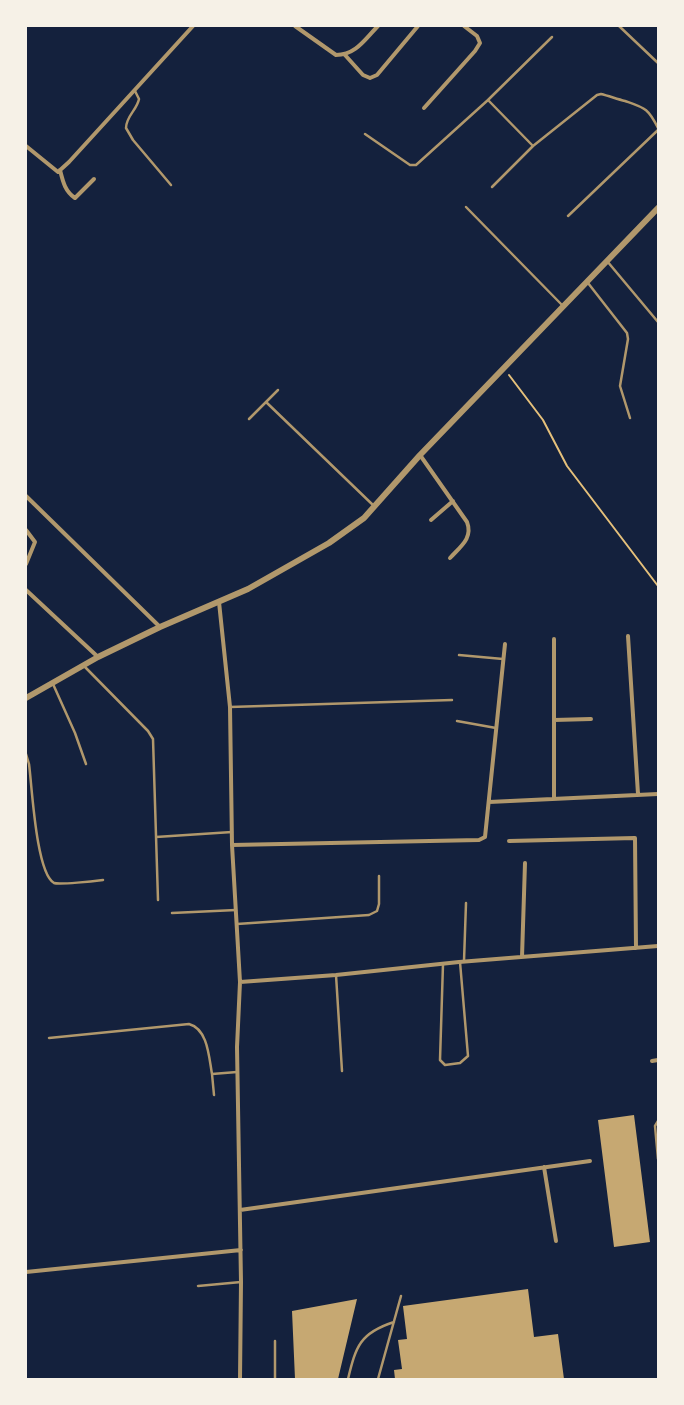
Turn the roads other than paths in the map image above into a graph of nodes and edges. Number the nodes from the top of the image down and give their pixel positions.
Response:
1 (193, 26) edge
2 (295, 26) edge
3 (378, 26) edge
4 (418, 26) edge
5 (464, 26) edge
6 (619, 26) edge
7 (552, 37) dead end
8 (344, 55) junction
9 (658, 63) edge
10 (134, 90) junction
11 (488, 100) junction
12 (424, 108) dead end
13 (658, 129) edge
14 (365, 134) dead end
15 (26, 146) edge
16 (533, 146) junction
17 (60, 170) junction
18 (94, 179) dead end
19 (171, 186) dead end
20 (492, 187) dead end
21 (466, 206) dead end
22 (658, 208) edge
23 (568, 216) dead end
24 (607, 261) junction
25 (587, 281) junction
26 (564, 306) junction
27 (658, 322) edge
28 (278, 390) dead end
29 (266, 402) junction
30 (630, 418) dead end
31 (249, 419) dead end
32 (420, 455) junction
33 (26, 496) edge
34 (453, 501) junction
35 (374, 507) junction
36 (431, 520) dead end
37 (26, 530) edge
38 (450, 558) dead end
39 (26, 564) edge
40 (26, 590) edge
41 (219, 602) junction
42 (160, 627) junction
43 (628, 636) dead end
44 (554, 638) dead end
45 (505, 644) dead end
46 (459, 654) dead end
47 (98, 657) junction
48 (504, 659) junction
49 (84, 666) junction
50 (53, 683) junction
51 (26, 698) edge
52 (452, 700) dead end
53 (230, 707) junction
54 (591, 719) dead end
55 (554, 720) junction
56 (457, 721) dead end
57 (497, 728) junction
58 (26, 754) edge
59 (86, 764) dead end
60 (638, 794) junction
61 (658, 794) edge
62 (554, 799) junction
63 (489, 802) junction
64 (232, 832) junction
65 (156, 837) junction
66 (509, 841) dead end
67 (232, 846) junction
68 (525, 862) dead end
69 (379, 876) dead end
70 (103, 880) dead end
71 (158, 900) dead end
72 (466, 903) dead end
73 (236, 910) junction
74 (172, 913) dead end
75 (236, 924) junction
76 (658, 946) edge
77 (636, 948) junction
78 (522, 957) junction
79 (462, 962) junction
80 (443, 964) junction
81 (336, 975) junction
82 (240, 982) junction
83 (49, 1038) dead end
84 (658, 1060) edge
85 (652, 1061) dead end
86 (342, 1071) dead end
87 (238, 1072) junction
88 (212, 1074) junction
89 (214, 1095) dead end
90 (658, 1121) edge
91 (658, 1159) edge
92 (590, 1161) dead end
93 (544, 1168) junction
94 (240, 1210) junction
95 (556, 1241) dead end
96 (241, 1250) junction
97 (26, 1272) edge
98 (241, 1282) junction
99 (198, 1286) dead end
100 (401, 1296) dead end
101 (394, 1322) junction
102 (275, 1341) dead end
103 (240, 1379) edge
104 (275, 1379) edge
105 (348, 1379) edge
106 (378, 1379) edge

1 - 10 street
2 - 8 street
3 - 8 street
4 - 8 street
5 - 12 street
6 - 9 lane
7 - 11 lane
10 - 17 street
10 - 19 lane
11 - 14 lane
11 - 16 lane
13 - 16 lane
13 - 23 lane
15 - 17 street
16 - 20 lane
17 - 18 street
21 - 26 lane
22 - 24 street
24 - 25 street
24 - 27 lane
25 - 26 street
25 - 30 lane
26 - 32 street
28 - 29 lane
29 - 31 lane
29 - 35 lane
32 - 34 street
32 - 35 street
33 - 42 street
34 - 36 street
34 - 38 street
35 - 41 street
37 - 39 street
40 - 47 street
41 - 42 street
41 - 53 street
42 - 47 street
43 - 60 street
44 - 55 street
45 - 48 street
46 - 48 lane
47 - 49 street
48 - 57 street
49 - 50 street
49 - 65 lane
50 - 51 street
50 - 59 lane
52 - 53 lane
53 - 64 street
54 - 55 street
55 - 62 street
56 - 57 lane
57 - 63 street
58 - 70 lane
60 - 61 street
60 - 62 street
62 - 63 street
63 - 67 street
64 - 65 lane
64 - 67 street
65 - 71 lane
66 - 77 street
67 - 73 street
68 - 78 street
69 - 75 lane
72 - 79 lane
73 - 74 lane
73 - 75 street
75 - 82 street
76 - 77 street
77 - 78 street
78 - 79 street
79 - 80 street
79 - 80 lane
80 - 81 street
81 - 82 street
81 - 86 lane
82 - 87 street
83 - 88 lane
84 - 85 street
87 - 88 lane
87 - 94 street
88 - 89 lane
90 - 91 lane
92 - 93 street
93 - 94 street
93 - 95 street
94 - 96 street
96 - 97 street
96 - 98 street
98 - 99 lane
98 - 103 street
100 - 101 lane
101 - 105 lane
101 - 106 lane
102 - 104 lane

